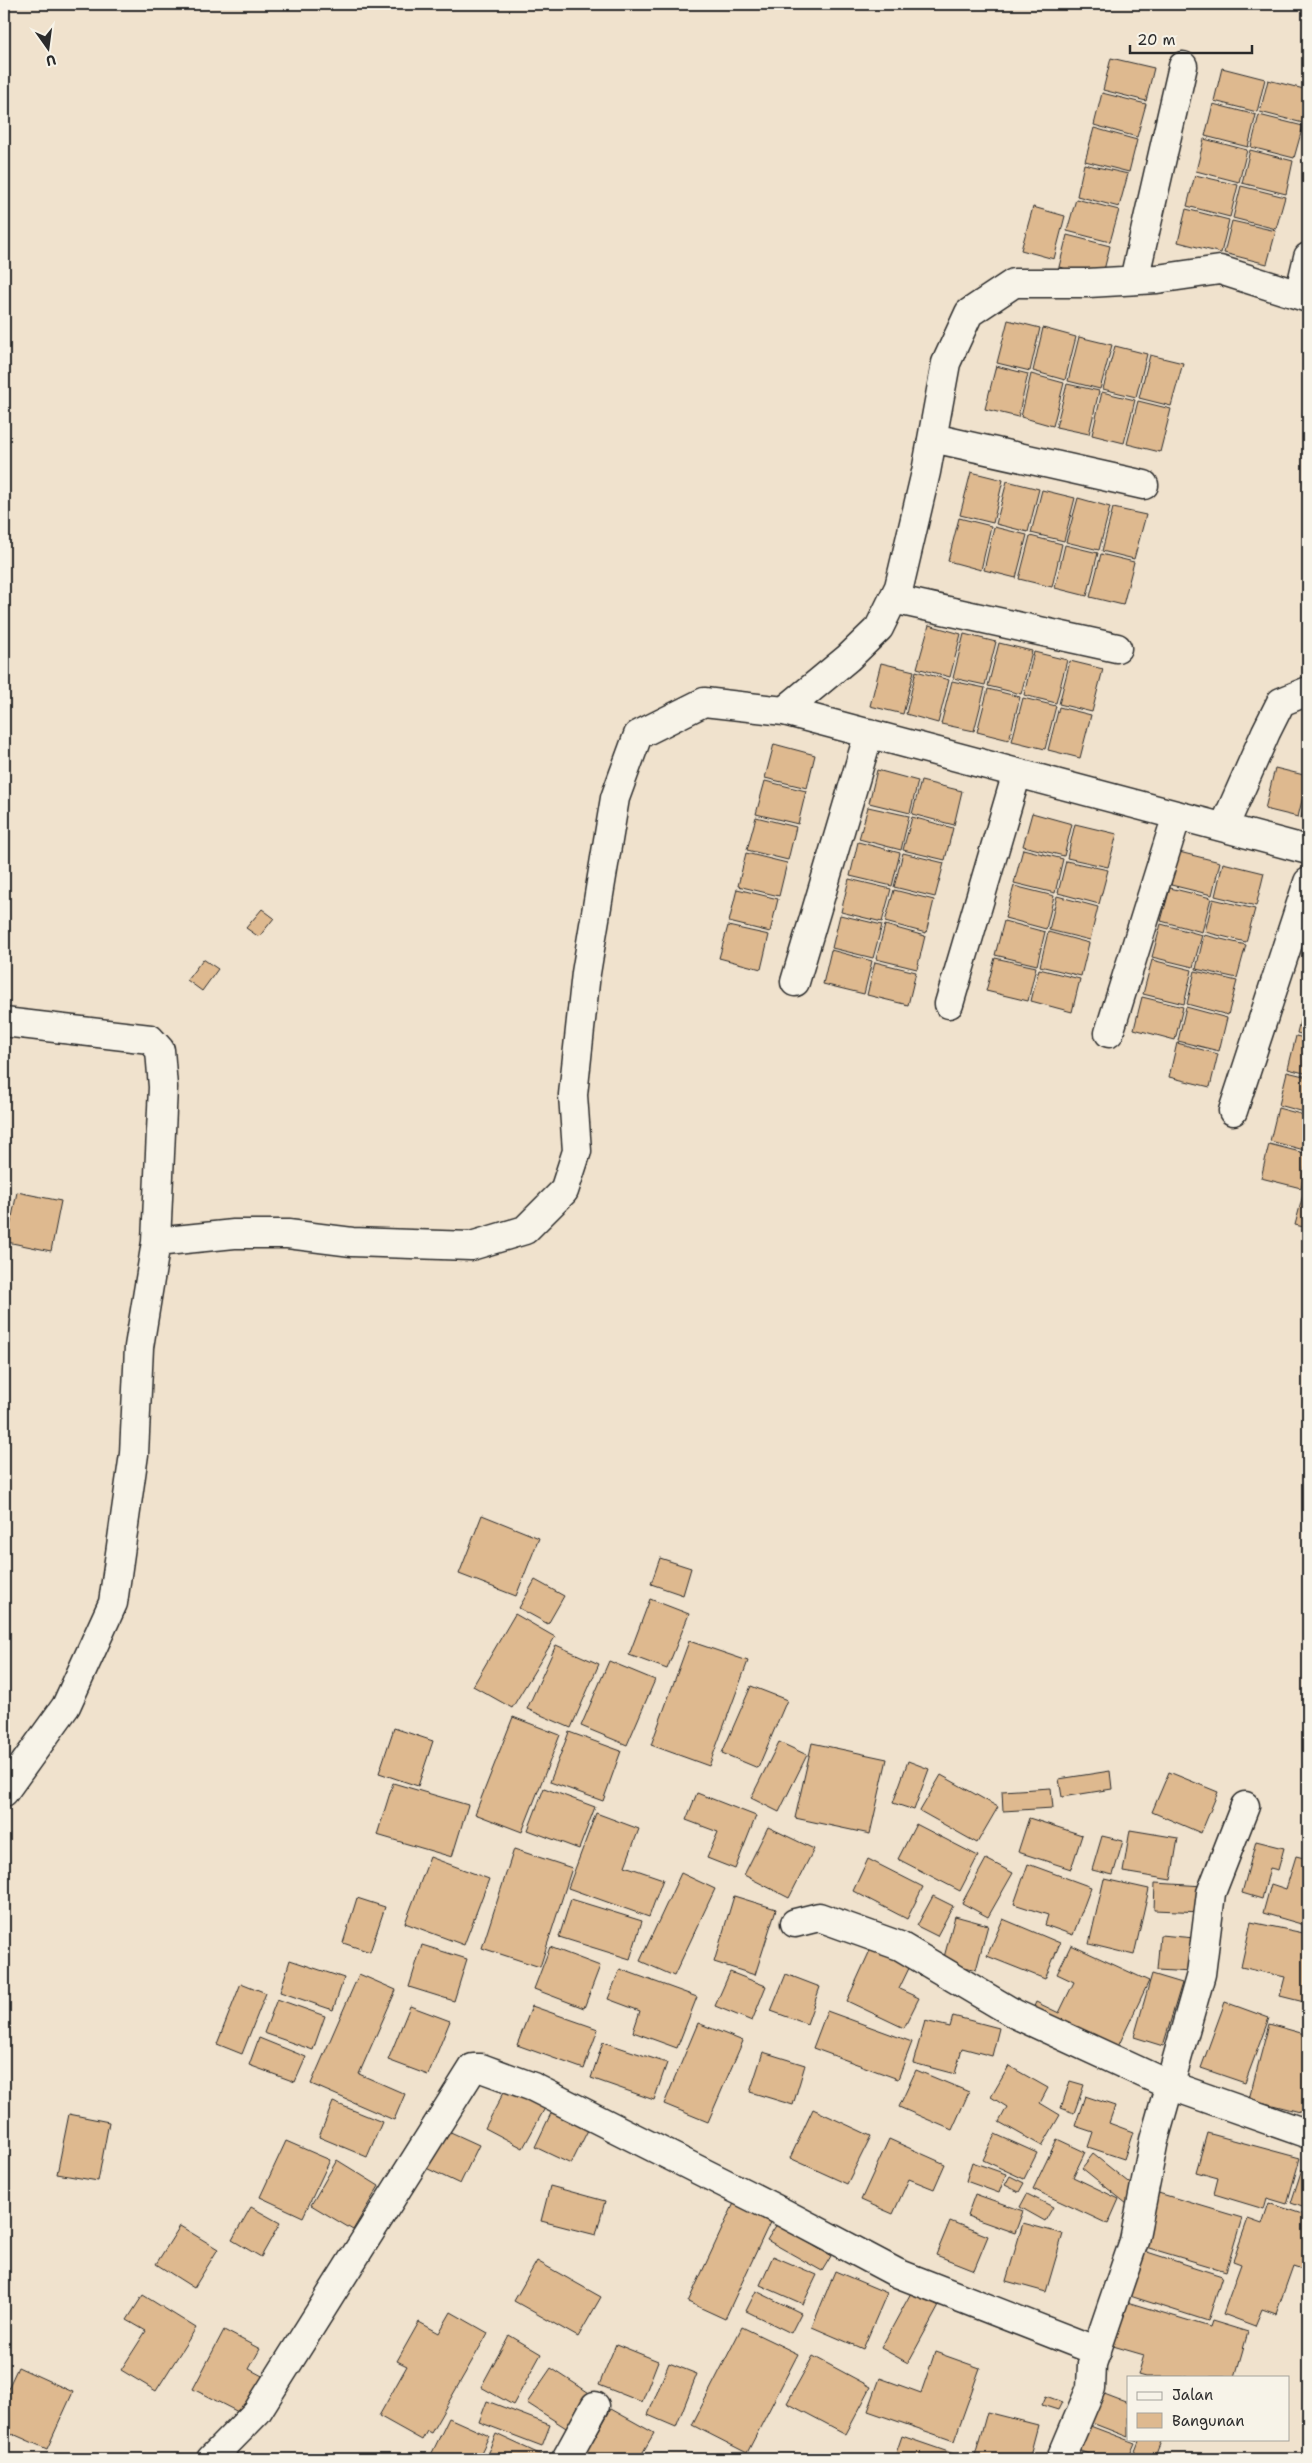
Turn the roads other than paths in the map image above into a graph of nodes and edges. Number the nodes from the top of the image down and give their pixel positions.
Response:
1 (1183, 66) dead end
2 (1308, 257) edge
3 (1134, 280) junction
4 (1304, 296) edge
5 (933, 438) junction
6 (1144, 485) dead end
7 (894, 598) junction
8 (1118, 648) dead end
9 (1308, 691) edge
10 (784, 711) junction
11 (869, 733) junction
12 (1017, 773) junction
13 (1177, 815) junction
14 (1224, 828) junction
15 (1308, 850) edge
16 (1308, 882) edge
17 (795, 982) dead end
18 (950, 1004) dead end
19 (4, 1022) edge
20 (1109, 1033) dead end
21 (1233, 1111) dead end
22 (156, 1242) junction
23 (4, 1792) edge
24 (1245, 1806) dead end
25 (795, 1924) dead end
26 (1169, 2085) junction
27 (1308, 2134) edge
28 (1097, 2351) junction
29 (595, 2406) dead end
30 (211, 2459) edge
31 (566, 2459) edge
32 (1061, 2459) edge

1 - 3 street
2 - 4 street
3 - 4 street
3 - 5 street
5 - 6 street
5 - 7 street
7 - 8 street
7 - 10 street
9 - 14 street
10 - 11 street
10 - 22 street
11 - 12 street
11 - 17 street
12 - 13 street
12 - 18 street
13 - 14 street
13 - 20 street
14 - 15 street
16 - 21 street
19 - 22 street
22 - 23 street
24 - 26 street
25 - 26 street
26 - 27 street
26 - 28 street
28 - 30 street
28 - 32 street
29 - 31 street

